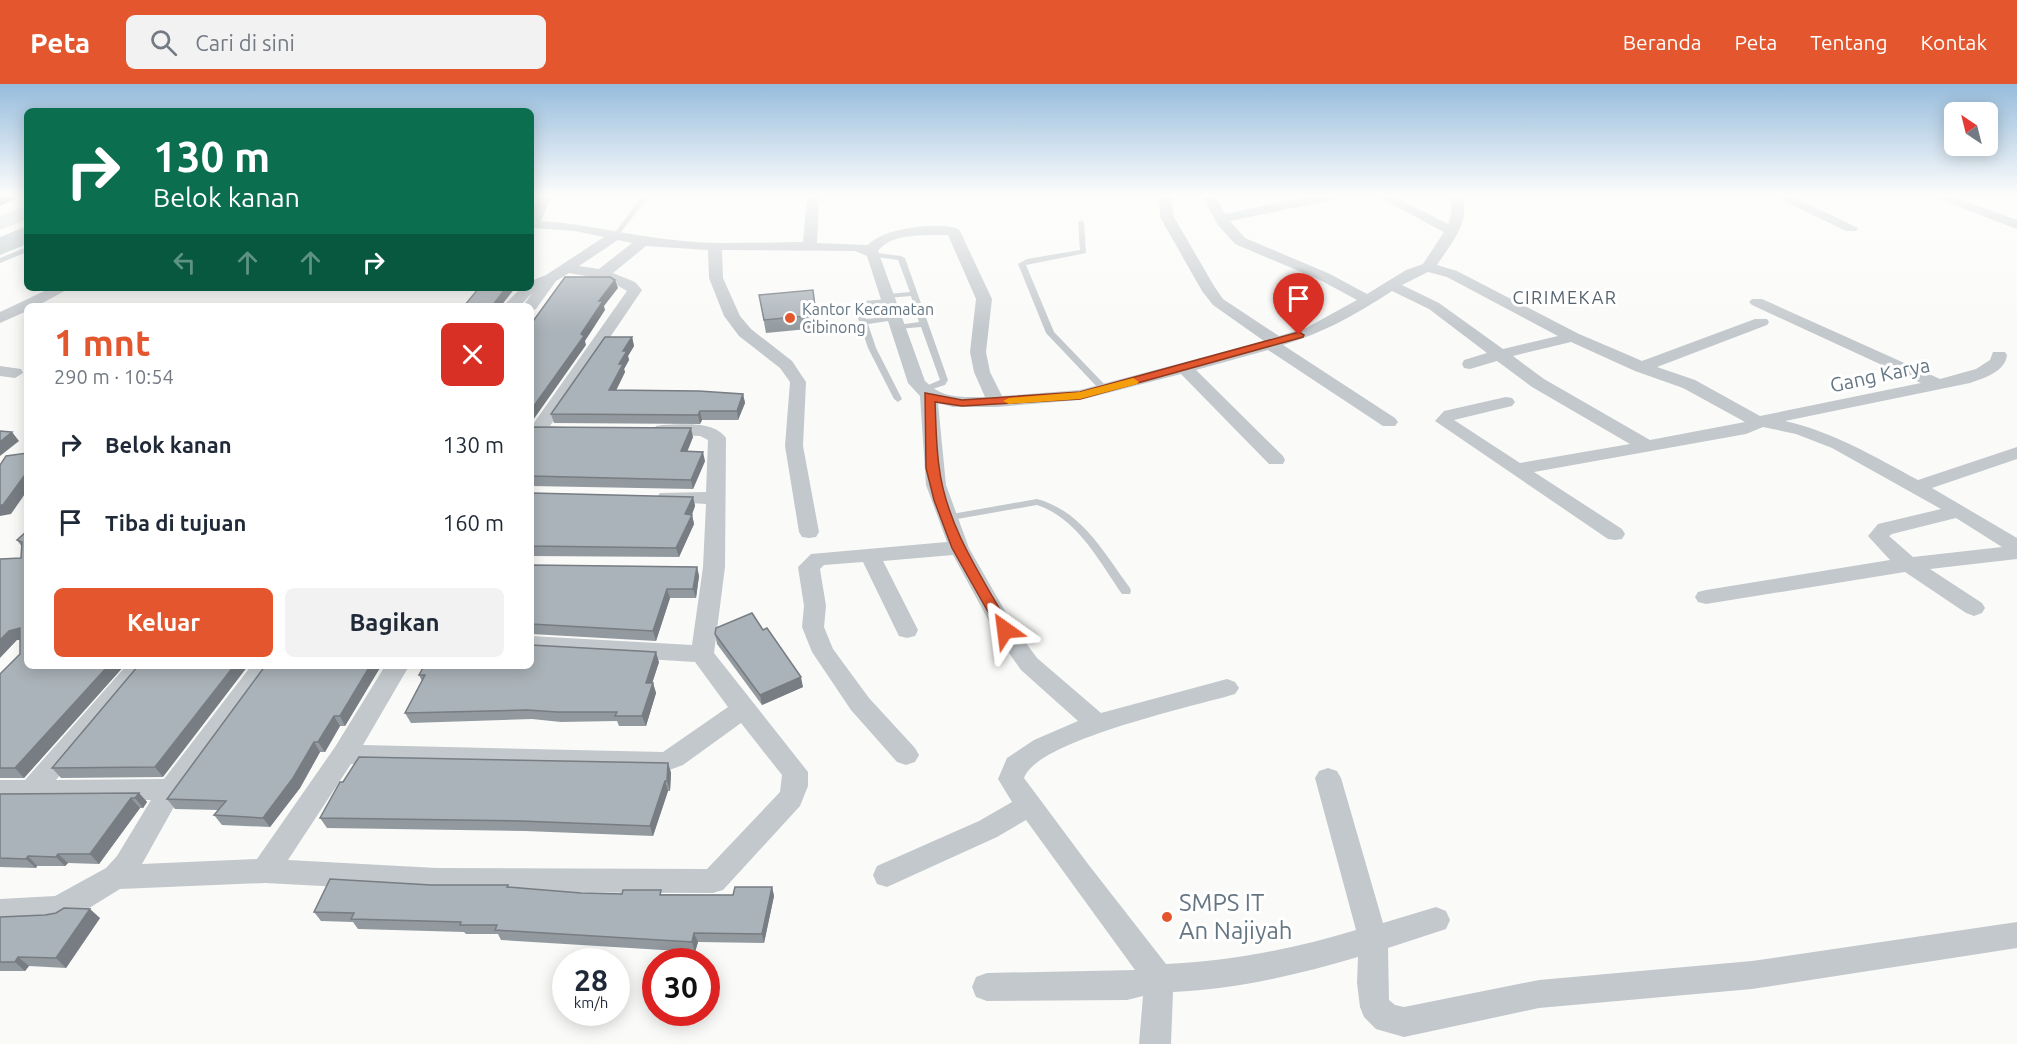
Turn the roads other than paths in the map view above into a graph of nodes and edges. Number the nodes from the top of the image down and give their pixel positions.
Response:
1 (609, 241) edge
2 (644, 241) edge
3 (810, 241) edge
4 (880, 241) edge
5 (958, 241) edge
6 (1083, 241) edge
7 (1179, 241) edge
8 (1241, 241) edge
9 (1444, 241) edge
10 (651, 242) junction
11 (716, 247) junction
12 (810, 247) junction
13 (24, 250) edge
14 (871, 252) junction
15 (0, 261) edge
16 (1428, 267) junction
17 (567, 268) junction
18 (602, 274) junction
19 (551, 278) junction
20 (534, 285) edge
21 (1391, 285) junction
22 (58, 291) edge
23 (526, 291) edge
24 (914, 294) junction
25 (887, 298) junction
26 (1367, 300) junction
27 (1757, 302) dead end
28 (37, 303) edge
29 (514, 303) edge
30 (533, 303) edge
31 (21, 312) edge
32 (0, 318) edge
33 (863, 322) junction
34 (1761, 322) dead end
35 (896, 323) junction
36 (924, 324) junction
37 (1573, 337) junction
38 (1273, 343) junction
39 (1999, 354) dead end
40 (1498, 355) junction
41 (1470, 364) dead end
42 (1641, 367) junction
43 (1185, 368) junction
44 (1938, 384) junction
45 (1102, 390) junction
46 (926, 392) junction
47 (898, 399) dead end
48 (996, 402) junction
49 (1506, 402) dead end
50 (1389, 422) dead end
51 (1760, 422) junction
52 (646, 430) edge
53 (534, 431) edge
54 (576, 431) edge
55 (1645, 445) junction
56 (2017, 453) edge
57 (1276, 459) dead end
58 (1516, 469) junction
59 (1916, 487) junction
60 (647, 496) edge
61 (717, 498) junction
62 (1959, 511) junction
63 (946, 518) junction
64 (809, 532) dead end
65 (1615, 534) dead end
66 (959, 548) junction
67 (2017, 549) edge
68 (870, 555) junction
69 (1911, 564) junction
70 (691, 567) edge
71 (714, 567) junction
72 (1126, 591) dead end
73 (1706, 597) dead end
74 (1974, 608) dead end
75 (907, 630) dead end
76 (534, 644) edge
77 (702, 654) junction
78 (135, 669) edge
79 (262, 669) edge
80 (395, 669) edge
81 (1227, 688) dead end
82 (743, 709) junction
83 (1097, 723) junction
84 (344, 754) junction
85 (906, 755) dead end
86 (1328, 778) dead end
87 (171, 789) junction
88 (32, 790) junction
89 (0, 791) edge
90 (1029, 805) junction
91 (265, 871) junction
92 (887, 875) dead end
93 (116, 877) junction
94 (0, 912) edge
95 (1436, 920) dead end
96 (2017, 935) edge
97 (1373, 939) junction
98 (1159, 978) junction
99 (987, 987) dead end
100 (1155, 1044) edge

1 - 17 street
2 - 10 street
3 - 12 street
4 - 14 street
5 - 48 street
6 - 45 lane
7 - 38 street
8 - 26 street
9 - 16 street
10 - 11 street
10 - 18 street
11 - 12 street
11 - 64 street
12 - 14 street
13 - 15 lane
14 - 24 lane
14 - 25 street
16 - 21 street
16 - 37 street
17 - 18 street
17 - 19 street
18 - 53 street
19 - 20 street
19 - 30 street
21 - 26 street
21 - 40 street
22 - 28 street
23 - 29 street
24 - 25 lane
24 - 36 lane
25 - 33 lane
25 - 35 street
26 - 38 street
27 - 44 street
31 - 32 street
33 - 35 lane
33 - 47 lane
34 - 42 street
35 - 36 lane
35 - 46 street
36 - 46 lane
37 - 40 street
37 - 42 street
38 - 43 street
38 - 50 street
39 - 44 street, Gang Karya
40 - 41 street
40 - 55 street
42 - 51 street
43 - 45 street
43 - 57 street
44 - 51 street, Gang Karya
45 - 48 street
46 - 48 street
46 - 63 street
49 - 58 street
51 - 55 street, Gang Karya
51 - 59 street
52 - 61 street
53 - 54 street
55 - 58 street, Gang Karya
56 - 59 street
58 - 65 street
59 - 62 street
60 - 61 street
61 - 71 street
62 - 67 street
62 - 69 street
63 - 66 street
63 - 72 lane
66 - 68 street
66 - 83 street
67 - 69 street
68 - 75 street
68 - 85 street
69 - 73 street
69 - 74 street
70 - 71 street
71 - 77 street
76 - 77 street
77 - 82 street
78 - 88 street
79 - 87 street
80 - 84 street
81 - 83 street
82 - 84 street
82 - 91 street
83 - 90 street
84 - 91 street
86 - 97 street
87 - 88 street
87 - 93 street
88 - 89 street
90 - 92 street
90 - 98 street
91 - 93 street
93 - 94 street
95 - 97 street
96 - 97 street
97 - 98 street
98 - 99 street
98 - 100 street

